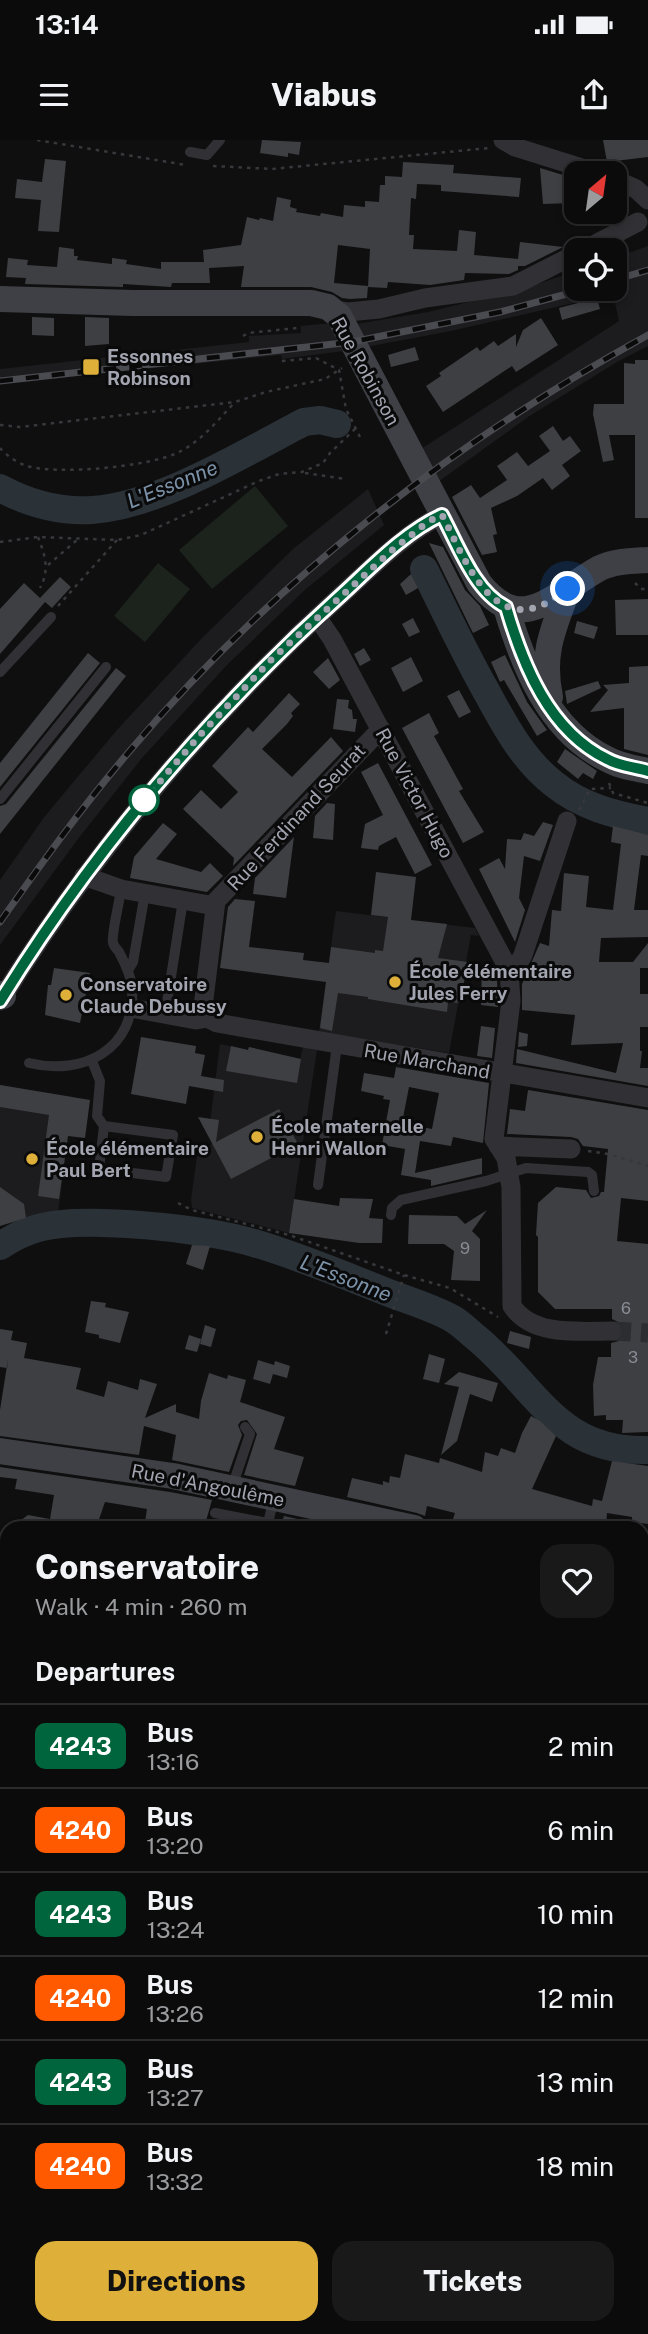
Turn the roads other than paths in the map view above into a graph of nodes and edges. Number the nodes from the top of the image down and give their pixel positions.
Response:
1 (220, 140) edge
2 (506, 142) edge
3 (190, 152) dead end
4 (564, 162) edge
5 (627, 184) edge
6 (648, 200) edge
7 (638, 222) dead end
8 (607, 238) edge
9 (564, 260) edge
10 (0, 299) edge
11 (333, 310) junction
12 (442, 515) junction
13 (639, 569) edge
14 (568, 589) junction
15 (506, 607) junction
16 (51, 617) dead end
17 (317, 617) junction
18 (106, 667) dead end
19 (0, 672) edge
20 (555, 716) junction
21 (381, 729) junction
22 (648, 771) edge
23 (0, 799) edge
24 (572, 818) road end
25 (84, 876) junction
26 (121, 889) junction
27 (145, 893) junction
28 (183, 900) junction
29 (215, 906) junction
30 (128, 970) junction
31 (509, 970) junction
32 (1, 997) edge
33 (131, 1008) junction
34 (165, 1015) junction
35 (207, 1018) junction
36 (337, 1045) junction
37 (92, 1061) junction
38 (29, 1063) dead end
39 (502, 1074) junction
40 (648, 1098) edge
41 (104, 1126) junction
42 (498, 1146) junction
43 (571, 1149) road end
44 (509, 1172) junction
45 (318, 1185) dead end
46 (594, 1191) dead end
47 (390, 1215) dead end
48 (612, 1331) tunnel mouth
49 (244, 1427) dead end
50 (0, 1451) edge
51 (232, 1489) junction
52 (215, 1513) dead end
53 (270, 1516) edge
54 (330, 1521) edge

1 - 3 lane
2 - 4 street
5 - 6 street
7 - 8 street
9 - 11 street
10 - 11 street, Rue Robinson
11 - 12 street, Rue Robinson
12 - 15 street, Rue Robinson
12 - 17 street
13 - 14 street
14 - 15 street
14 - 20 street
15 - 20 street
16 - 19 lane
17 - 21 street, Rue Victor Hugo
17 - 25 street
18 - 23 lane
20 - 22 street
21 - 29 street, Rue Ferdinand Seurat
21 - 31 street, Rue Victor Hugo
24 - 31 street
25 - 26 street
25 - 32 street
26 - 27 street
26 - 30 lane
27 - 28 street
27 - 30 lane
28 - 29 street
28 - 34 lane
29 - 35 street
30 - 33 lane
31 - 39 street
33 - 34 street, Rue Marchand
33 - 37 lane
34 - 35 street, Rue Marchand
35 - 36 street, Rue Marchand
36 - 39 street, Rue Marchand
36 - 45 lane
37 - 38 lane
37 - 41 lane
39 - 40 street, Rue Marchand
39 - 42 street
41 - 41 lane
42 - 43 street
42 - 44 street
44 - 46 lane
44 - 47 lane
44 - 48 street
49 - 51 lane
50 - 51 street, Rue d'Angoulême
51 - 53 street, Rue d'Angoulême
52 - 53 lane
53 - 54 street, Rue d'Angoulême

